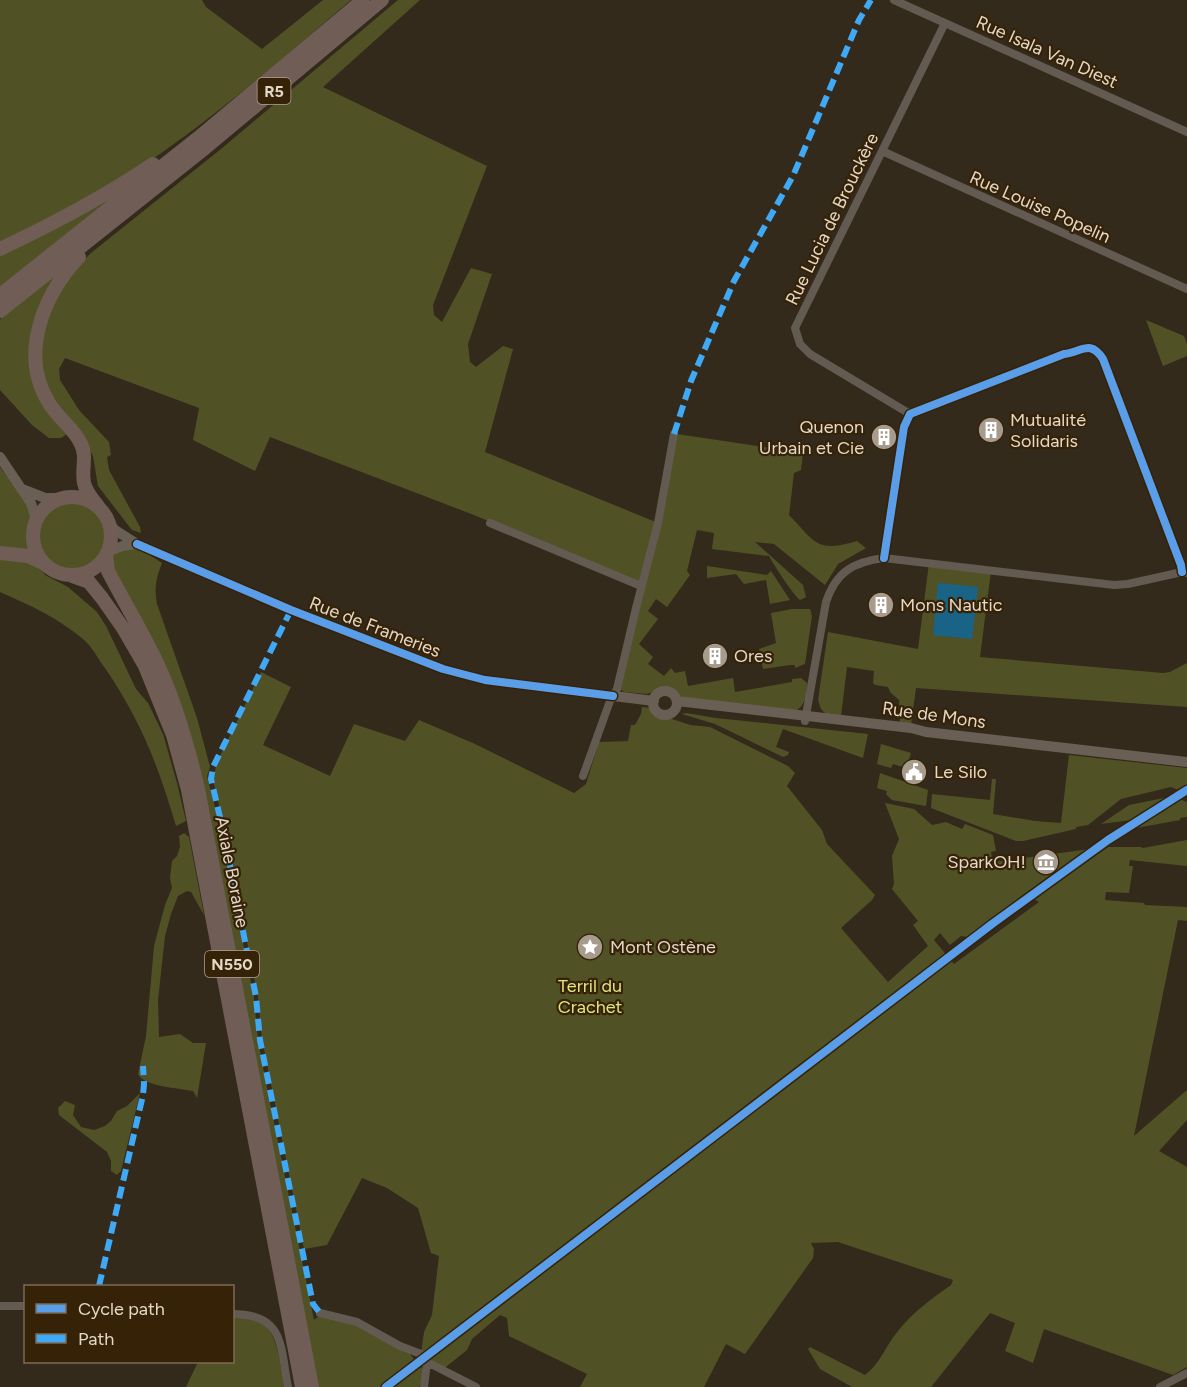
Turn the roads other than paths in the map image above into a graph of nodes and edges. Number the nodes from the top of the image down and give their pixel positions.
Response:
1 (363, 0) edge
2 (382, 0) edge
3 (894, 0) edge
4 (945, 23) junction
5 (1187, 132) edge
6 (198, 138) junction
7 (882, 151) junction
8 (96, 235) junction
9 (0, 249) edge
10 (1187, 289) edge
11 (0, 296) edge
12 (0, 311) edge
13 (910, 414) junction
14 (674, 434) dead end
15 (0, 458) edge
16 (22, 489) junction
17 (63, 498) junction
18 (98, 506) junction
19 (36, 520) junction
20 (108, 521) junction
21 (490, 523) dead end
22 (137, 544) junction
23 (0, 553) edge
24 (107, 554) junction
25 (884, 558) junction
26 (44, 563) junction
27 (1184, 572) edge
28 (72, 576) junction
29 (641, 586) junction
30 (613, 696) junction
31 (654, 700) junction
32 (677, 705) junction
33 (805, 718) junction
34 (1187, 762) edge
35 (583, 776) dead end
36 (0, 1306) edge
37 (24, 1306) edge
38 (320, 1313) dead end
39 (234, 1314) edge
40 (427, 1362) junction
41 (1187, 1373) edge
42 (288, 1387) edge
43 (302, 1387) edge
44 (312, 1387) edge
45 (424, 1387) edge
46 (476, 1387) edge
47 (1160, 1387) edge

1 - 6 highway, R5
2 - 8 highway, R5
3 - 4 street, Rue Isala Van Diest
4 - 5 street, Rue Isala Van Diest
4 - 7 street, Rue Lucia de Brouckère
6 - 9 highway
6 - 11 highway, R5
7 - 10 street, Rue Louise Popelin
7 - 13 street, Rue Lucia de Brouckère
8 - 12 highway, R5
8 - 18 highway
13 - 25 street
13 - 27 street
14 - 29 street
15 - 16 main road
16 - 17 main road
16 - 19 main road
17 - 18 highway
17 - 19 highway
18 - 20 highway
19 - 26 highway
20 - 22 main road, Rue de Frameries
20 - 24 highway
21 - 29 street
22 - 24 main road
22 - 30 main road, Rue de Frameries
23 - 26 highway
24 - 28 highway
24 - 44 highway, Axiale Boraine / N550
25 - 27 street
25 - 33 street
26 - 28 highway
28 - 43 highway, Axiale Boraine / N550
29 - 30 street
30 - 31 main road
30 - 35 street
31 - 32 main road
31 - 32 main road
32 - 33 main road, Rue de Mons
33 - 34 main road, Rue de Mons
36 - 37 street
38 - 40 street
39 - 42 street
40 - 45 street
40 - 46 street
41 - 47 street

